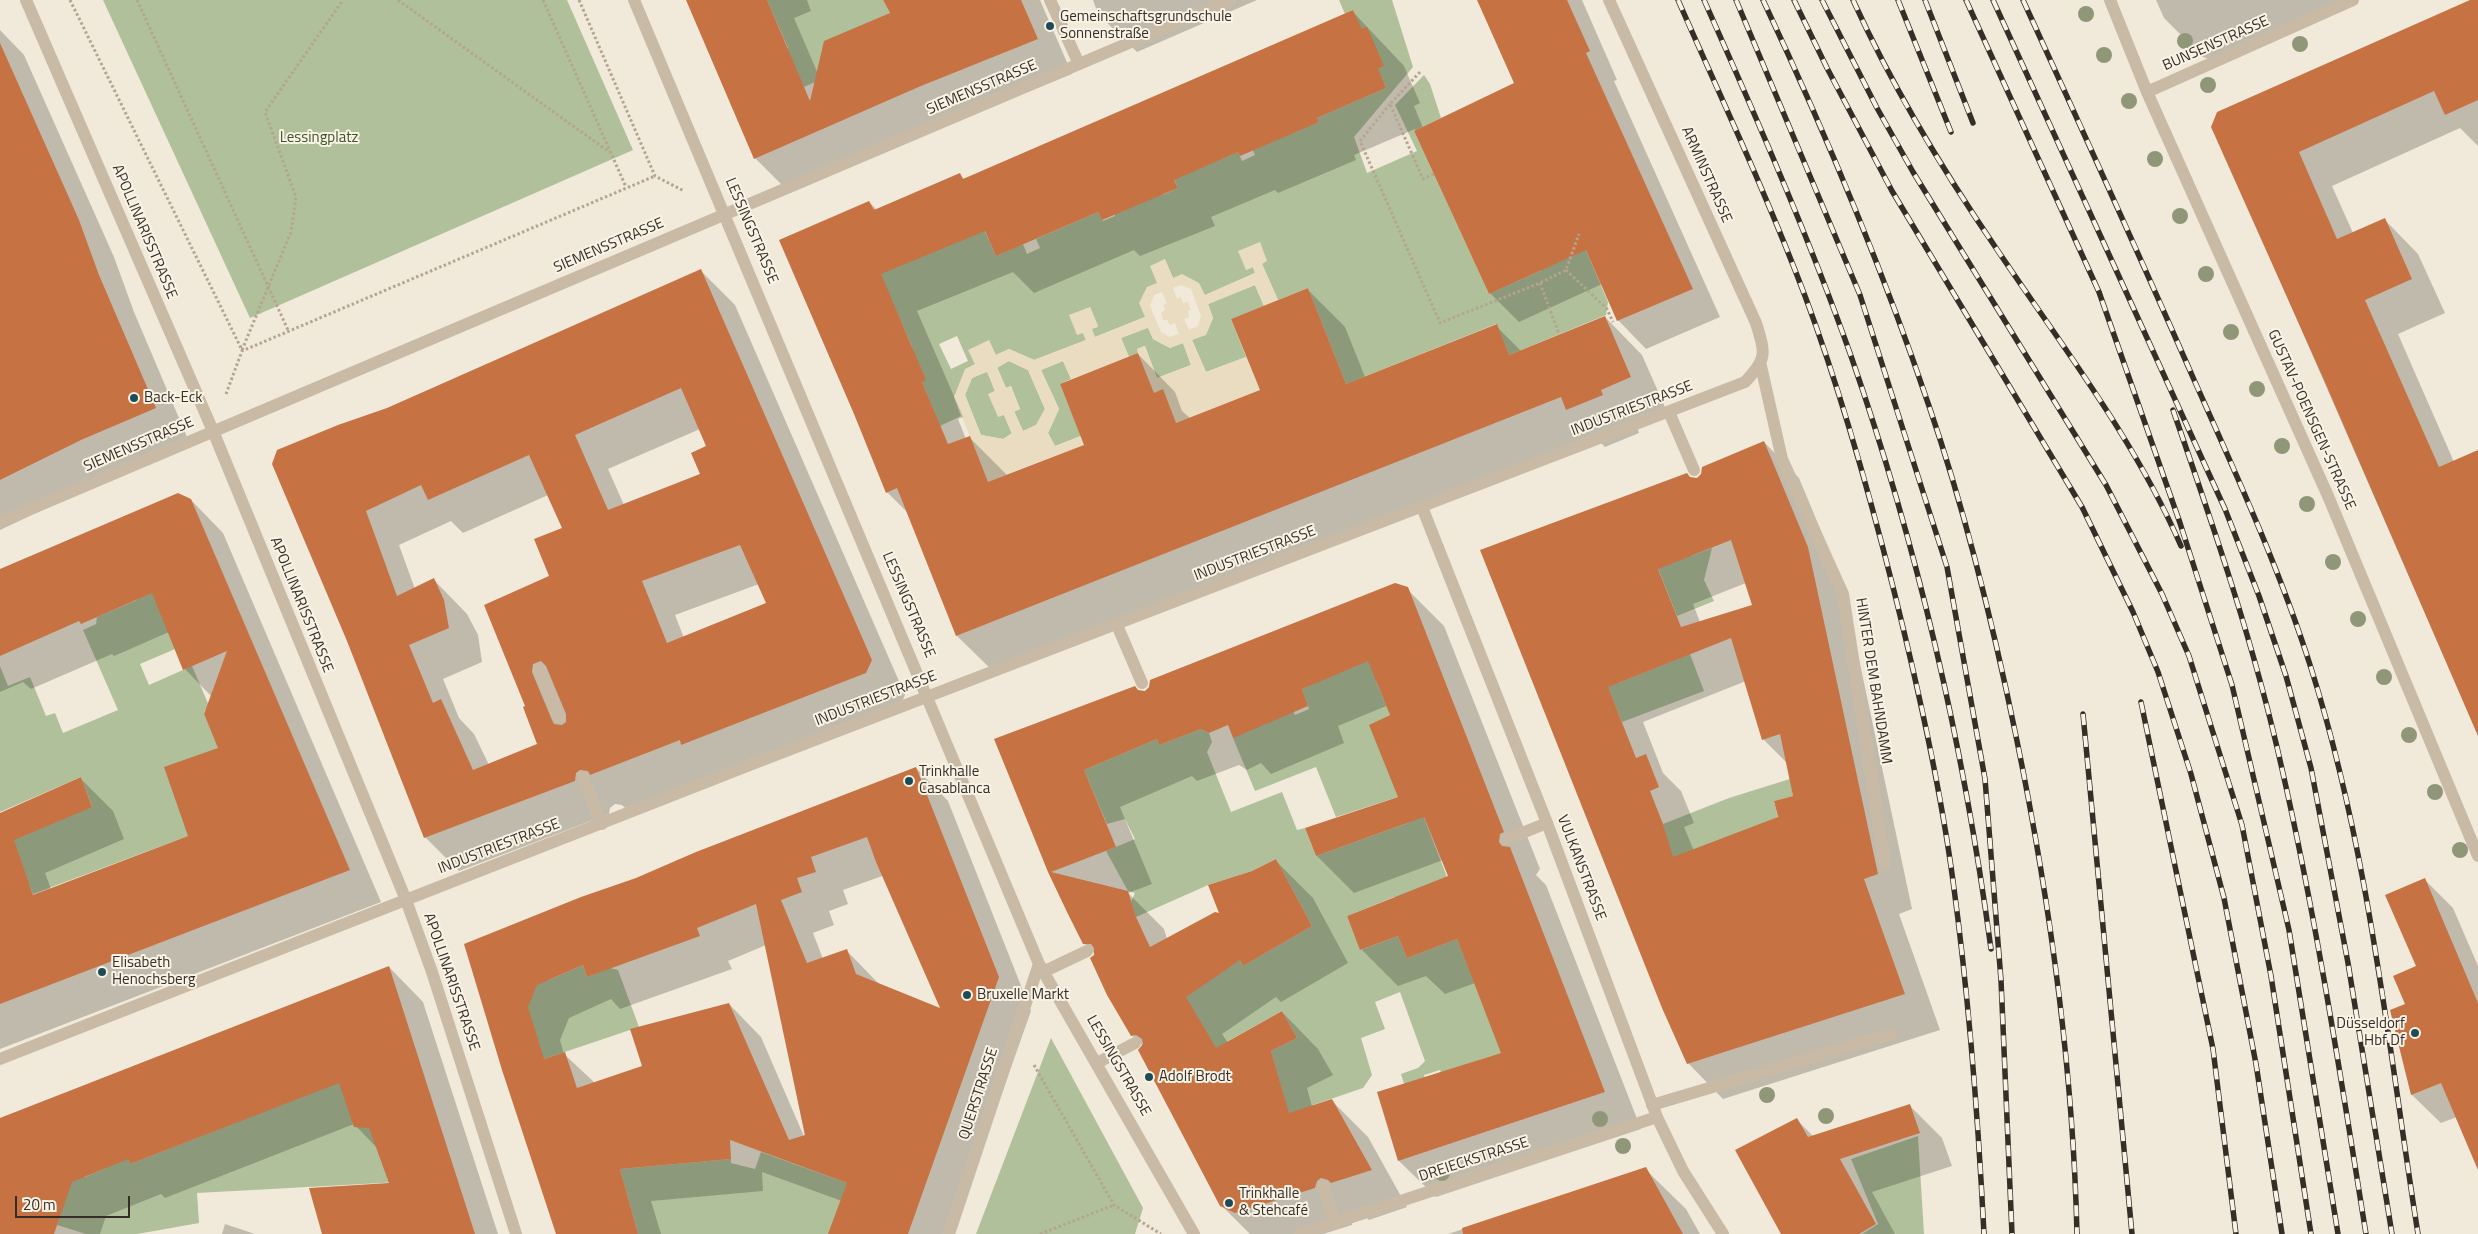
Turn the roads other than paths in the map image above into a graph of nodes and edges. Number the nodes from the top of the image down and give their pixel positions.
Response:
1 (26, 0) edge
2 (634, 0) edge
3 (1050, 0) edge
4 (1230, 0) edge
5 (1609, 0) edge
6 (2110, 0) edge
7 (2353, 0) edge
8 (1079, 64) junction
9 (2147, 92) junction
10 (726, 214) junction
11 (1761, 366) junction
12 (1669, 412) junction
13 (213, 431) junction
14 (1694, 470) dead end
15 (1422, 507) junction
16 (0, 522) edge
17 (1117, 624) junction
18 (539, 669) dead end
19 (1142, 683) dead end
20 (929, 697) junction
21 (559, 717) dead end
22 (583, 778) dead end
23 (1547, 823) junction
24 (602, 824) junction
25 (1507, 839) dead end
26 (2478, 856) edge
27 (1885, 865) dead end
28 (406, 900) junction
29 (1087, 951) dead end
30 (1041, 968) junction
31 (1891, 1034) dead end
32 (1135, 1043) dead end
33 (0, 1058) edge
34 (1098, 1063) junction
35 (1655, 1111) junction
36 (1323, 1186) dead end
37 (1335, 1223) junction
38 (516, 1234) edge
39 (949, 1234) edge
40 (1194, 1234) edge
41 (1300, 1234) edge
42 (1723, 1234) edge

1 - 13 street, APOLLINARISSTRASSE
2 - 10 street, LESSINGSTRASSE
3 - 8 street
4 - 8 street, SIEMENSSTRASSE
5 - 11 street, ARMINSTRASSE
6 - 9 street, GUSTAV-POENSGEN-STRASSE
7 - 9 street, BUNSENSTRASSE
8 - 10 street, SIEMENSSTRASSE
9 - 26 street, GUSTAV-POENSGEN-STRASSE
10 - 13 street, SIEMENSSTRASSE
10 - 20 street, LESSINGSTRASSE
11 - 12 street, INDUSTRIESTRASSE
11 - 27 street, HINTER DEM BAHNDAMM
12 - 14 street
12 - 15 street, INDUSTRIESTRASSE
13 - 16 street, SIEMENSSTRASSE
13 - 28 street, APOLLINARISSTRASSE
15 - 17 street, INDUSTRIESTRASSE
15 - 23 street, VULKANSTRASSE
17 - 19 street
17 - 20 street, INDUSTRIESTRASSE
18 - 21 street
20 - 24 street, INDUSTRIESTRASSE
20 - 30 street, LESSINGSTRASSE
22 - 24 street
23 - 25 street
23 - 35 street, VULKANSTRASSE
24 - 28 street, INDUSTRIESTRASSE
28 - 33 street, INDUSTRIESTRASSE
28 - 38 street, APOLLINARISSTRASSE
29 - 30 street
30 - 34 street, LESSINGSTRASSE
30 - 39 street, QUERSTRASSE
31 - 35 street, DREIECKSTRASSE
32 - 34 street
34 - 40 street, LESSINGSTRASSE
35 - 37 street, DREIECKSTRASSE
35 - 42 street, VULKANSTRASSE
36 - 37 street
37 - 41 street, DREIECKSTRASSE

